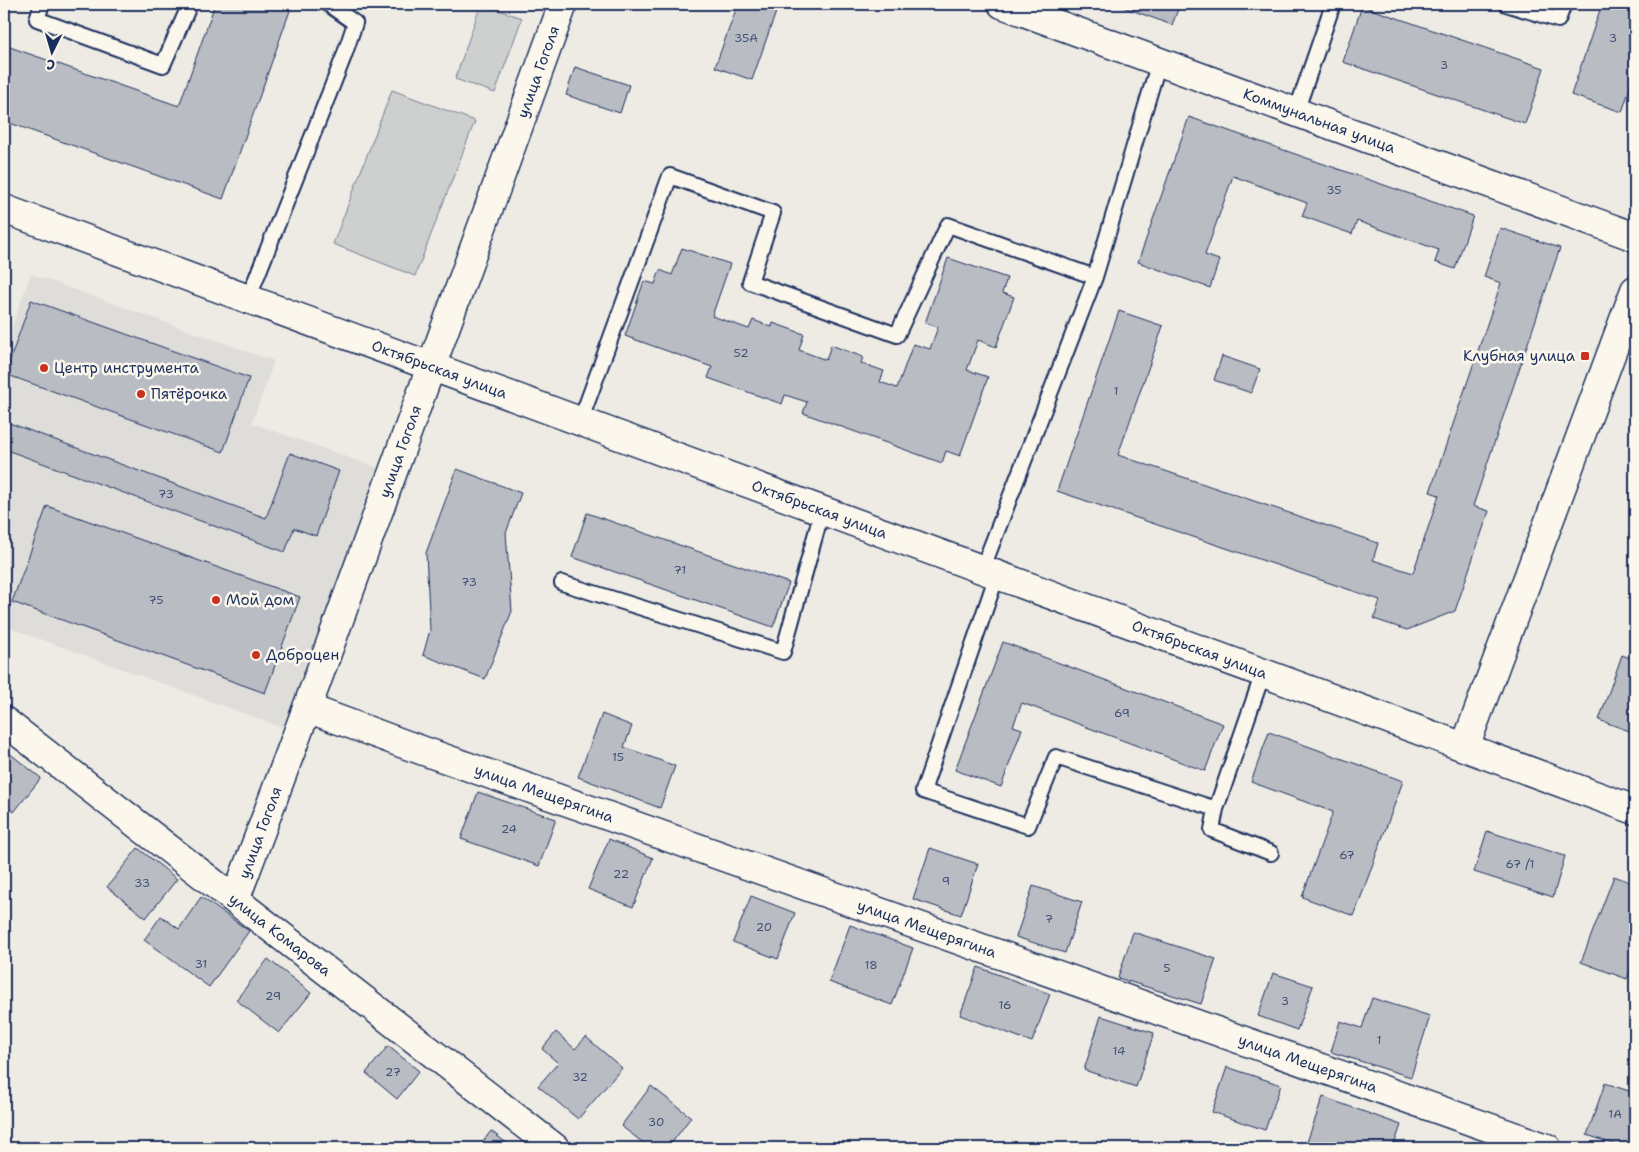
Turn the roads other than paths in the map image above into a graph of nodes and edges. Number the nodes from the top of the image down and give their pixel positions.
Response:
1 (42, 4) edge
2 (190, 4) edge
3 (328, 4) edge
4 (563, 4) edge
5 (1002, 4) edge
6 (1333, 4) edge
7 (1506, 4) edge
8 (1564, 4) edge
9 (1159, 62) junction
10 (1296, 112) junction
11 (4, 209) edge
12 (1635, 237) edge
13 (1095, 276) junction
14 (1635, 290) edge
15 (248, 299) junction
16 (431, 366) junction
17 (580, 422) junction
18 (822, 511) junction
19 (990, 572) junction
20 (562, 583) dead end
21 (1263, 673) junction
22 (307, 708) junction
23 (4, 721) edge
24 (1465, 748) junction
25 (1216, 809) junction
26 (1635, 810) edge
27 (1271, 853) dead end
28 (235, 900) junction
29 (555, 1148) edge
30 (1547, 1148) edge

1 - 2 lane
3 - 15 lane
4 - 16 street, улица Гоголя
5 - 9 street, Коммунальная улица
6 - 10 lane
7 - 8 lane
9 - 10 street, Коммунальная улица
9 - 13 lane
10 - 12 street, Коммунальная улица
11 - 15 street, Октябрьская улица
13 - 17 lane
13 - 19 lane
14 - 24 street
15 - 16 street, Октябрьская улица
16 - 17 street, Октябрьская улица
16 - 22 street, улица Гоголя
17 - 18 street, Октябрьская улица
18 - 19 street, Октябрьская улица
18 - 20 lane
19 - 21 street, Октябрьская улица
19 - 25 lane
21 - 24 street, Октябрьская улица
21 - 25 lane
22 - 28 street, улица Гоголя
22 - 30 street, улица Мещерягина
23 - 28 street, улица Комарова
24 - 26 street, Октябрьская улица
25 - 27 lane
28 - 29 street, улица Комарова

